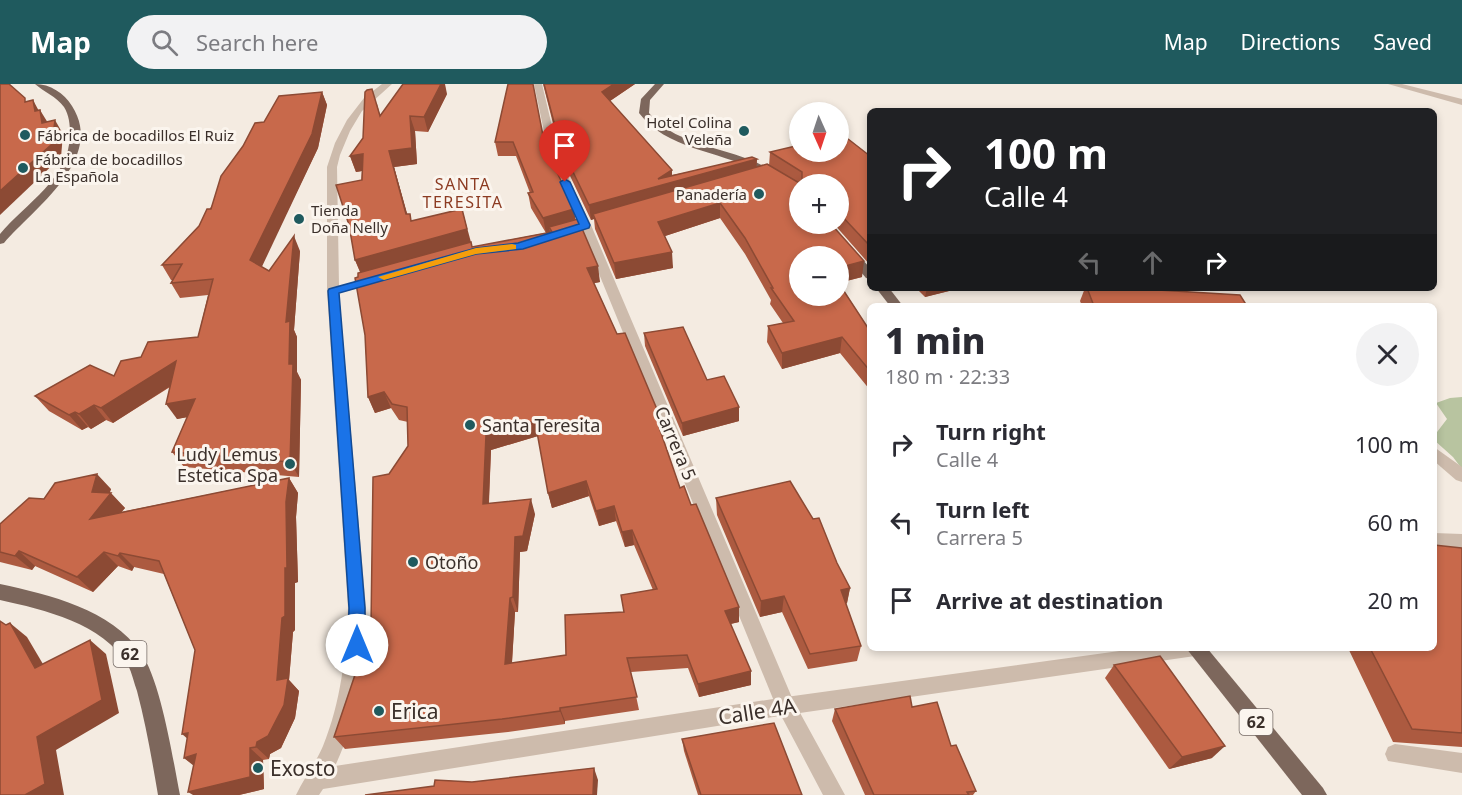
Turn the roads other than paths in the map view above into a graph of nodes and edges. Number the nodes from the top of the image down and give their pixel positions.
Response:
1 (39, 84) edge
2 (388, 84) edge
3 (538, 84) edge
4 (660, 84) edge
5 (1392, 84) edge
6 (1462, 102) edge
7 (771, 174) junction
8 (749, 180) edge
9 (789, 187) edge
10 (834, 234) edge
11 (0, 241) edge
12 (867, 272) edge
13 (388, 276) edge
14 (333, 291) junction
15 (884, 291) edge
16 (894, 303) edge
17 (1437, 455) edge
18 (1462, 476) edge
19 (1437, 540) edge
20 (1462, 542) edge
21 (0, 592) edge
22 (1174, 651) edge
23 (1197, 651) edge
24 (786, 706) junction
25 (1395, 754) dead end
26 (1462, 763) edge
27 (313, 787) edge
28 (169, 795) edge
29 (834, 795) edge
30 (1316, 795) edge

1 - 11 main road
2 - 14 street
3 - 24 street, Carrera 5
4 - 7 main road
5 - 6 street
7 - 8 street
7 - 9 main road
10 - 12 main road
13 - 14 street
14 - 27 street
15 - 16 main road
17 - 18 street
19 - 20 street
21 - 28 main road, 62
22 - 24 street, Calle 4A
23 - 30 main road, 62
24 - 27 street, Calle 4A
24 - 29 street, Carrera 5
25 - 26 street

